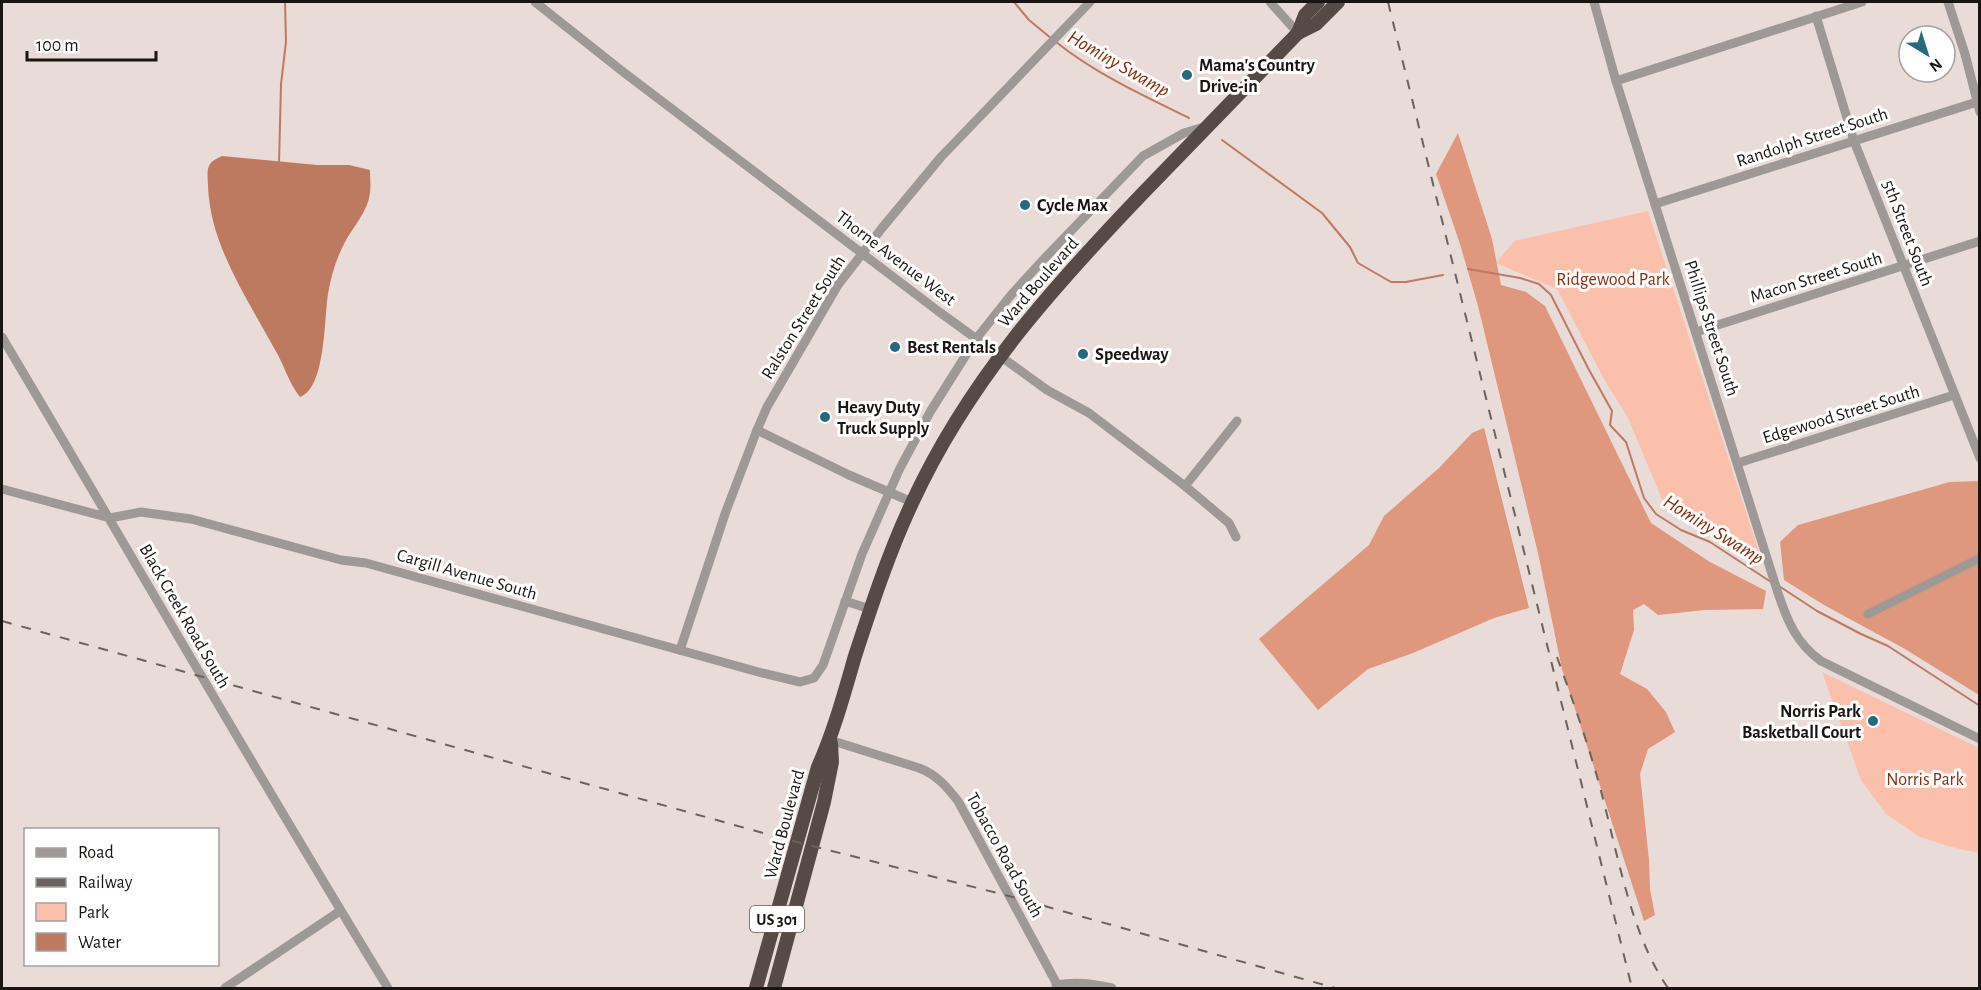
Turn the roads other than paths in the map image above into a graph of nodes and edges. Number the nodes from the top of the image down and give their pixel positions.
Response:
1 (535, 2) edge
2 (1090, 2) edge
3 (1270, 2) edge
4 (1318, 2) edge
5 (1338, 2) edge
6 (1594, 2) edge
7 (1862, 2) edge
8 (1948, 2) edge
9 (1816, 16) junction
10 (1298, 33) junction
11 (1616, 81) junction
12 (1978, 101) edge
13 (1980, 112) edge
14 (1209, 125) junction
15 (1854, 141) junction
16 (1655, 204) junction
17 (1980, 241) edge
18 (863, 253) junction
19 (1903, 267) junction
20 (1696, 332) junction
21 (2, 337) edge
22 (976, 339) junction
23 (999, 356) junction
24 (1954, 395) junction
25 (1237, 421) dead end
26 (757, 430) junction
27 (1980, 458) edge
28 (1738, 463) junction
29 (1185, 486) junction
30 (2, 489) edge
31 (888, 491) junction
32 (912, 502) junction
33 (110, 519) junction
34 (1236, 537) dead end
35 (1980, 558) edge
36 (845, 601) junction
37 (870, 609) junction
38 (1868, 614) dead end
39 (680, 650) junction
40 (1980, 739) edge
41 (830, 740) junction
42 (340, 911) junction
43 (1058, 987) edge
44 (226, 988) edge
45 (388, 988) edge
46 (756, 988) edge
47 (774, 988) edge
48 (1112, 988) edge

1 - 18 street, Thorne Avenue West
2 - 18 street, Ralston Street South
3 - 10 street
4 - 10 highway, Ward Boulevard
5 - 10 highway, Ward Boulevard
6 - 11 street, Phillips Street South
7 - 9 street
8 - 12 street
9 - 11 street
9 - 15 street, 5th Street South
10 - 14 highway, Ward Boulevard
11 - 16 street, Phillips Street South
12 - 13 street
12 - 15 street, Randolph Street South
14 - 22 street
14 - 23 highway, Ward Boulevard
15 - 16 street, Randolph Street South
15 - 19 street, 5th Street South
16 - 20 street, Phillips Street South
17 - 19 street, Macon Street South
18 - 22 street, Thorne Avenue West
18 - 26 street, Ralston Street South
19 - 20 street, Macon Street South
19 - 24 street, 5th Street South
20 - 28 street, Phillips Street South
21 - 33 street, Black Creek Road South
22 - 23 street, Thorne Avenue West
22 - 31 street
23 - 29 street, Thorne Avenue West
23 - 32 highway, Ward Boulevard
24 - 27 street, 5th Street South
24 - 28 street, Edgewood Street South
25 - 29 street
26 - 31 street
26 - 39 street, Ralston Street South
28 - 40 street, Phillips Street South
29 - 34 street, Thorne Avenue West
30 - 33 street, Cargill Avenue South
31 - 32 street
31 - 36 street
32 - 37 highway, Ward Boulevard
33 - 39 street, Cargill Avenue South
33 - 42 street, Black Creek Road South
35 - 38 street
36 - 37 street
36 - 39 street, Cargill Avenue South
37 - 41 highway, Ward Boulevard
41 - 43 street, Tobacco Road South
41 - 46 highway, Ward Boulevard / US 301
41 - 47 highway, Ward Boulevard / US 301
42 - 44 street
42 - 45 street, Black Creek Road South
43 - 48 street

